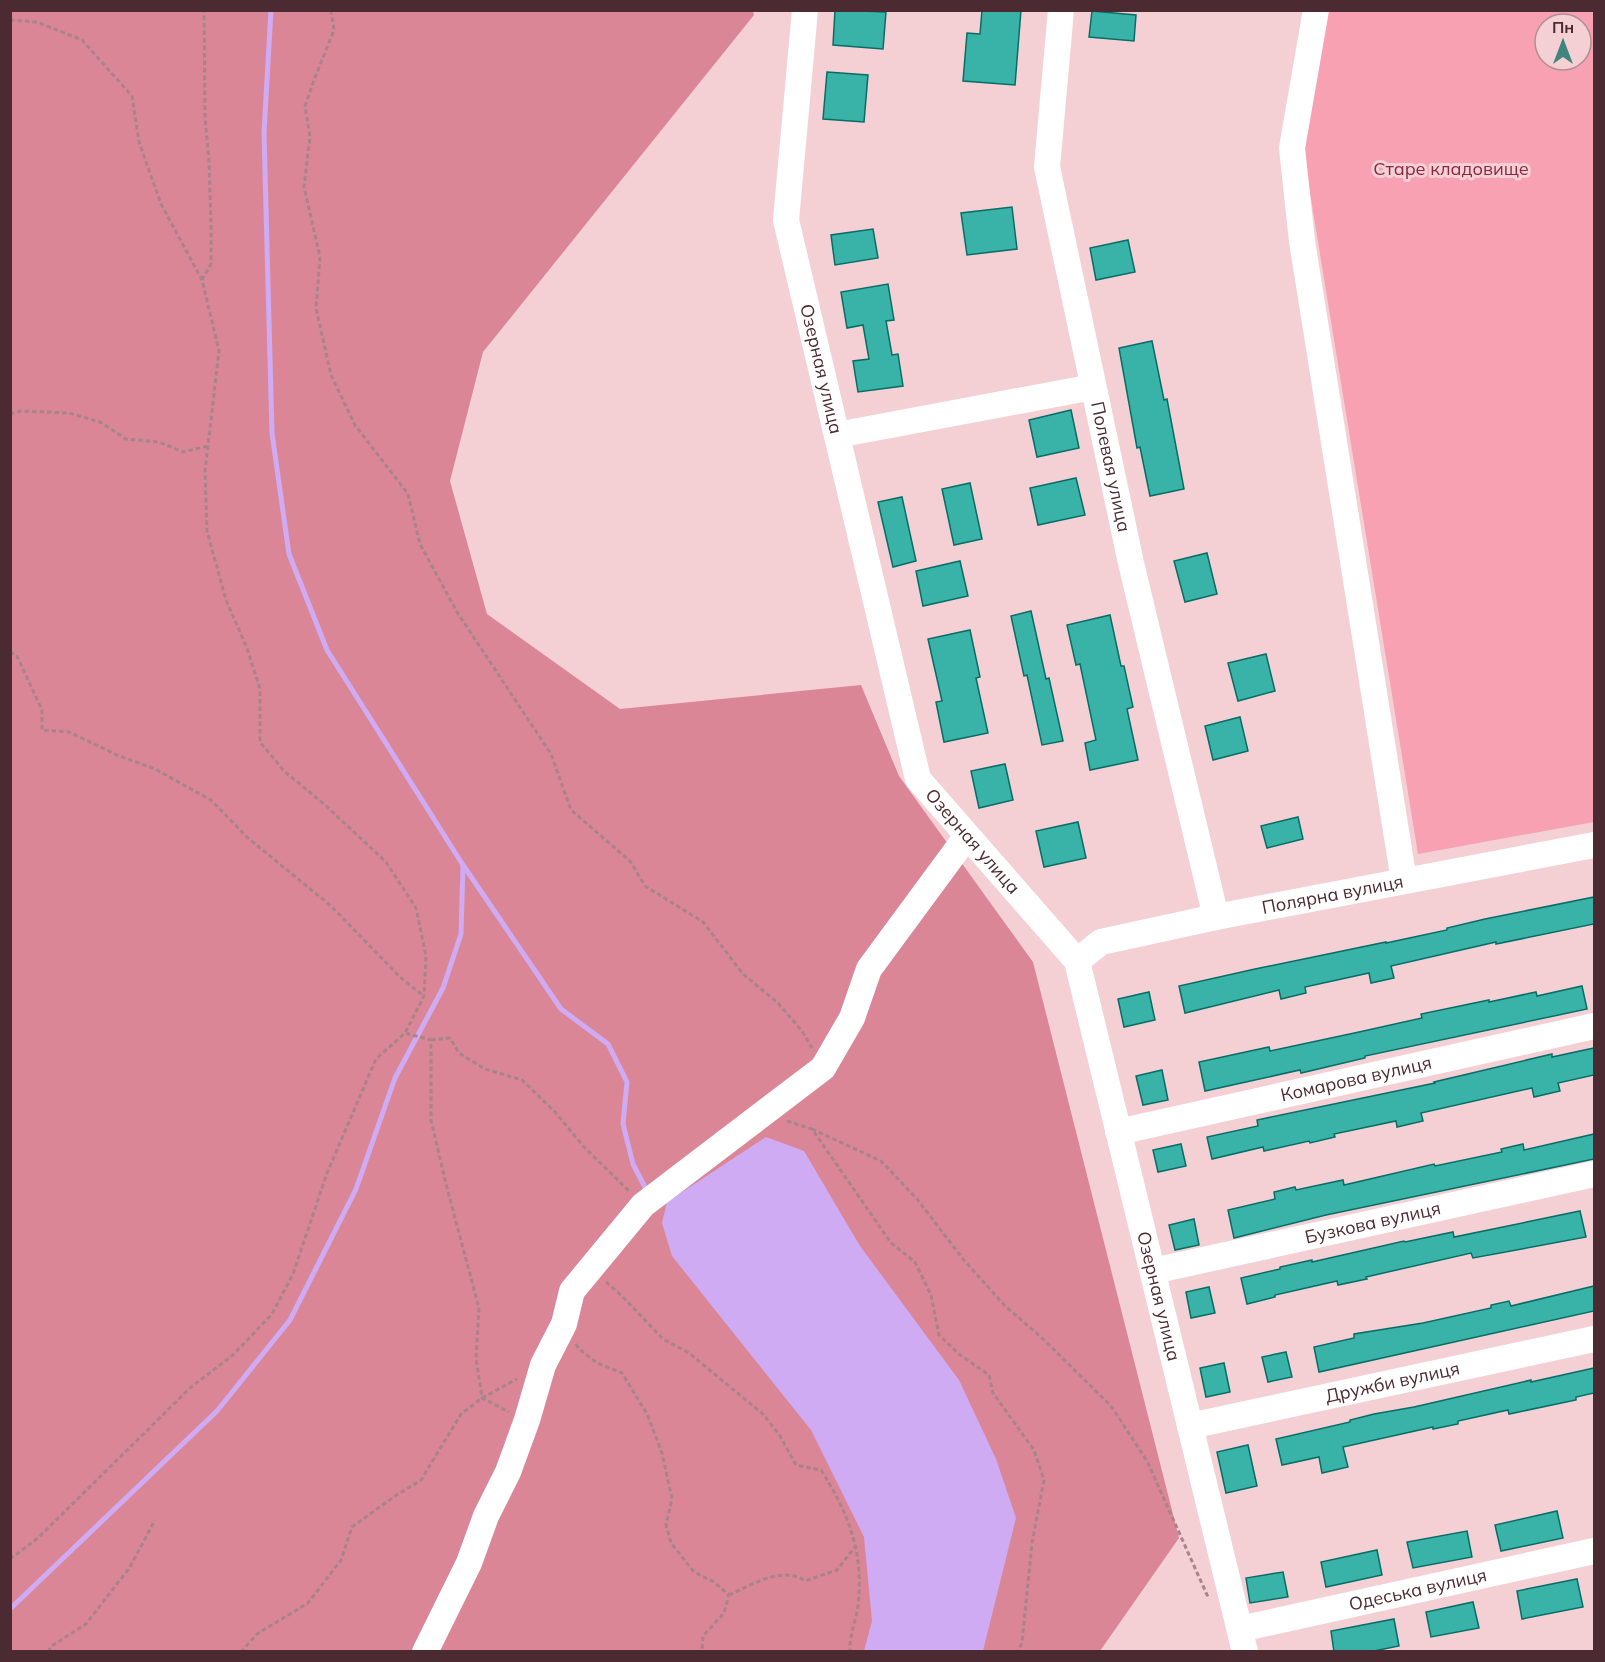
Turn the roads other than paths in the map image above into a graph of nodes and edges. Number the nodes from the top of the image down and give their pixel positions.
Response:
1 (805, 10) edge
2 (1061, 10) edge
3 (1316, 10) edge
4 (1093, 387) junction
5 (837, 435) junction
6 (967, 836) junction
7 (1594, 845) edge
8 (1404, 881) junction
9 (1216, 917) junction
10 (1077, 961) junction
11 (1594, 1026) edge
12 (1118, 1131) junction
13 (1594, 1174) edge
14 (1153, 1271) junction
15 (1594, 1340) edge
16 (1190, 1426) junction
17 (1594, 1551) edge
18 (1242, 1640) edge
19 (425, 1652) edge

1 - 5 street, Озерная улица
2 - 4 street, Полевая улица
3 - 8 street
4 - 5 street
4 - 9 street, Полевая улица
5 - 6 street, Озерная улица
6 - 10 street, Озерная улица
6 - 19 street
7 - 8 street, Полярна вулиця
8 - 9 street, Полярна вулиця
9 - 10 street, Полярна вулиця
10 - 12 street, Озерная улица
11 - 12 street, Комарова вулиця
12 - 14 street, Озерная улица
13 - 14 street, Бузкова вулиця
14 - 16 street, Озерная улица
15 - 16 street, Дружби вулиця
16 - 18 street, Озерная улица
17 - 18 street, Одеська вулиця

